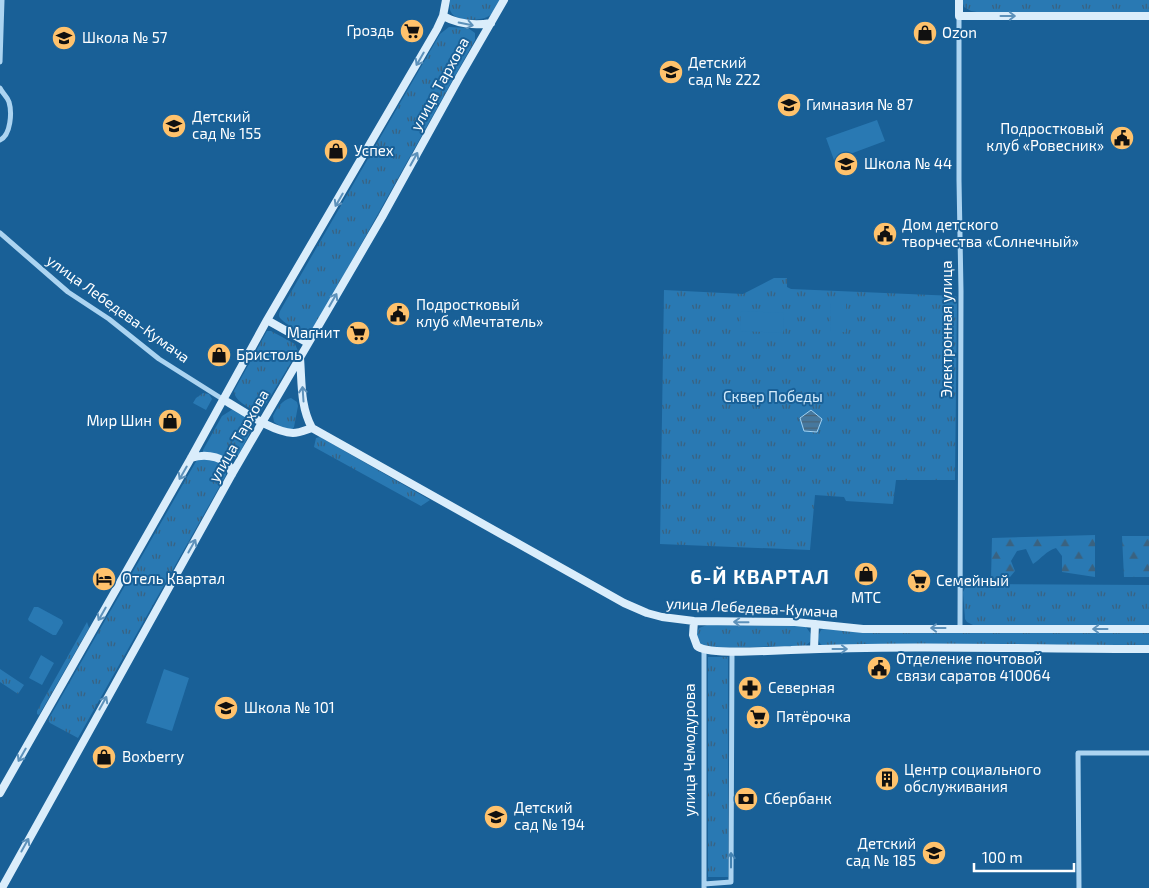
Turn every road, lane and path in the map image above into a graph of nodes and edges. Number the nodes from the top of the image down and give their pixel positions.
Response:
1 (2, 0) edge
2 (446, 0) edge
3 (504, 0) edge
4 (959, 0) edge
5 (443, 16) junction
6 (959, 16) junction
7 (1149, 16) edge
8 (491, 23) junction
9 (0, 62) edge
10 (0, 88) edge
11 (0, 140) edge
12 (0, 233) edge
13 (267, 320) junction
14 (308, 343) junction
15 (300, 358) junction
16 (224, 400) junction
17 (263, 422) junction
18 (312, 428) junction
19 (191, 458) junction
20 (232, 474) junction
21 (694, 621) junction
22 (815, 624) junction
23 (960, 628) junction
24 (1149, 629) edge
25 (814, 649) junction
26 (1149, 649) edge
27 (704, 651) junction
28 (732, 652) junction
29 (1149, 753) edge
30 (0, 793) edge
31 (704, 886) edge
32 (2, 888) edge
33 (1079, 888) edge

1 - 9 street
2 - 5 main road, улица Тархова
3 - 8 main road, улица Тархова
4 - 6 main road, Электронная улица
5 -> 8 main road
5 -> 13 main road, улица Тархова
6 -> 7 main road
6 - 23 street, Электронная улица
14 -> 8 main road, улица Тархова
10 - 11 street
12 - 16 street, улица Лебедева-Кумача
13 - 14 main road
13 - 16 main road, улица Тархова
14 - 15 main road, улица Тархова
15 - 17 main road, улица Тархова
18 -> 15 main road
16 - 17 main road
16 - 19 main road, улица Тархова
17 - 18 main road
17 - 20 main road, улица Тархова
18 - 21 main road, улица Лебедева-Кумача
19 - 20 main road
19 -> 30 main road, улица Тархова
32 -> 20 main road, улица Тархова
22 -> 21 main road, улица Лебедева-Кумача
21 - 27 main road, улица Чемодурова
23 -> 22 main road, улица Лебедева-Кумача
22 - 25 main road
24 -> 23 main road, улица Лебедева-Кумача
25 -> 26 main road
25 - 28 main road
27 - 28 main road
27 - 31 street, улица Чемодурова
31 -> 28 street, улица Чемодурова
29 - 33 street

